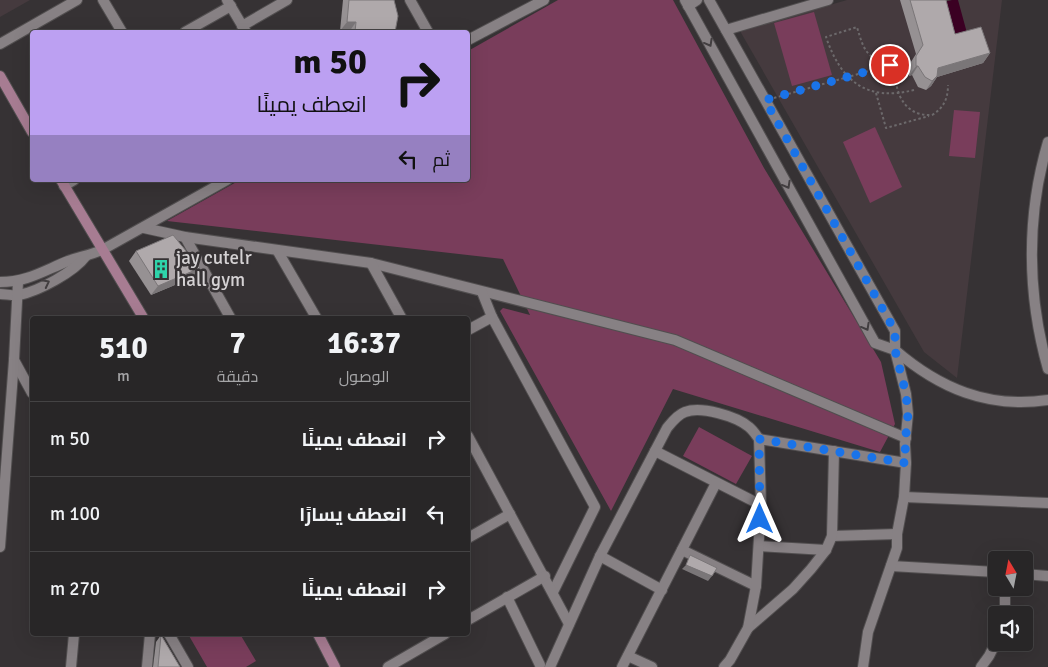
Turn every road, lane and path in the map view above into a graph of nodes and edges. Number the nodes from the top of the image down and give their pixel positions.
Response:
1 (76, 0) edge
2 (103, 0) edge
3 (287, 0) edge
4 (410, 0) edge
5 (544, 0) edge
6 (709, 0) edge
7 (828, 0) edge
8 (690, 2) edge
9 (808, 2) edge
10 (229, 3) edge
11 (244, 29) edge
12 (121, 30) edge
13 (188, 30) edge
14 (427, 30) edge
15 (726, 30) junction
16 (470, 39) edge
17 (0, 44) edge
18 (904, 61) dead end
19 (890, 65) junction
20 (0, 76) edge
21 (849, 76) junction
22 (948, 85) dead end
23 (914, 90) dead end
24 (876, 93) junction
25 (899, 94) junction
26 (765, 100) junction
27 (932, 115) junction
28 (30, 123) edge
29 (1048, 142) edge
30 (223, 182) edge
31 (62, 183) edge
32 (144, 228) junction
33 (185, 237) junction
34 (102, 250) junction
35 (278, 250) junction
36 (86, 256) junction
37 (371, 263) junction
38 (0, 282) edge
39 (18, 282) junction
40 (482, 292) junction
41 (0, 294) edge
42 (17, 295) junction
43 (142, 316) edge
44 (229, 316) edge
45 (315, 316) edge
46 (400, 316) edge
47 (492, 317) junction
48 (470, 329) edge
49 (895, 350) junction
50 (14, 360) junction
51 (1048, 369) edge
52 (30, 389) edge
53 (1048, 400) edge
54 (906, 438) junction
55 (759, 439) junction
56 (470, 440) edge
57 (655, 451) junction
58 (834, 451) junction
59 (906, 463) junction
60 (716, 483) junction
61 (904, 497) junction
62 (1048, 503) edge
63 (760, 505) junction
64 (510, 514) junction
65 (897, 534) junction
66 (832, 536) junction
67 (470, 537) edge
68 (759, 546) junction
69 (0, 547) edge
70 (682, 550) junction
71 (826, 550) junction
72 (600, 556) junction
73 (891, 566) junction
74 (988, 572) edge
75 (1033, 575) edge
76 (544, 576) junction
77 (1048, 576) edge
78 (756, 586) junction
79 (662, 590) junction
80 (553, 592) junction
81 (507, 598) junction
82 (470, 619) edge
83 (569, 624) junction
84 (748, 628) junction
85 (74, 636) edge
86 (150, 636) edge
87 (170, 636) edge
88 (319, 636) edge
89 (442, 636) edge
90 (992, 651) edge
91 (628, 656) junction
92 (729, 665) edge
93 (542, 666) edge
94 (71, 667) edge
95 (147, 667) edge
96 (188, 667) edge
97 (336, 667) edge
98 (388, 667) edge
99 (622, 667) edge
100 (652, 667) edge
101 (864, 667) edge
102 (981, 667) edge

1 - 17 street
2 - 12 street
3 - 11 street
4 - 14 street
5 - 16 street
6 - 15 street
7 - 9 street
8 -> 49 street
9 - 15 street
10 - 11 street
10 - 13 street
15 - 26 street
18 - 19 path
19 - 21 path
19 - 21 path
19 - 25 path
20 - 28 main road
21 - 24 path
21 - 26 path
22 - 27 path
23 - 25 path
24 - 25 path
24 - 27 path
25 - 27 path
26 - 49 street
29 - 51 street
30 - 32 street
31 - 34 main road
32 - 33 street
32 - 34 street
33 - 35 street
33 - 44 street
34 - 36 street
34 - 43 main road
35 - 37 street
35 - 45 street
36 - 39 street
42 -> 36 street
37 - 40 street
37 - 46 street
38 - 39 street
39 - 42 street
40 - 47 street
40 - 54 street
41 - 42 street
42 - 50 street
47 - 48 street
47 - 80 street
49 - 53 street
49 - 54 street
50 - 52 street
50 - 69 street
54 - 59 street
55 - 57 street
55 - 58 street
55 - 63 street
56 - 64 street
57 - 60 street
57 - 72 street
58 - 59 street
58 - 66 street
59 - 61 street
60 - 63 street
60 - 70 street
61 - 62 street
61 - 65 street
63 - 68 street
64 - 67 street
64 - 76 street
65 - 66 street
65 - 73 street
66 - 71 street
68 - 71 street
68 - 78 street
70 - 78 street
70 - 79 street
71 - 84 street
72 - 79 street
72 - 83 street
73 - 74 street
73 - 101 street
75 - 77 street
76 - 80 street
76 - 81 street
78 - 84 street
79 - 91 street
80 - 83 street
81 - 82 street
81 - 93 street
83 - 93 street
84 - 92 street
85 - 94 street
86 - 95 street
87 - 96 street
88 - 97 main road
89 - 98 street
90 - 102 street
91 - 99 street
91 - 100 street

